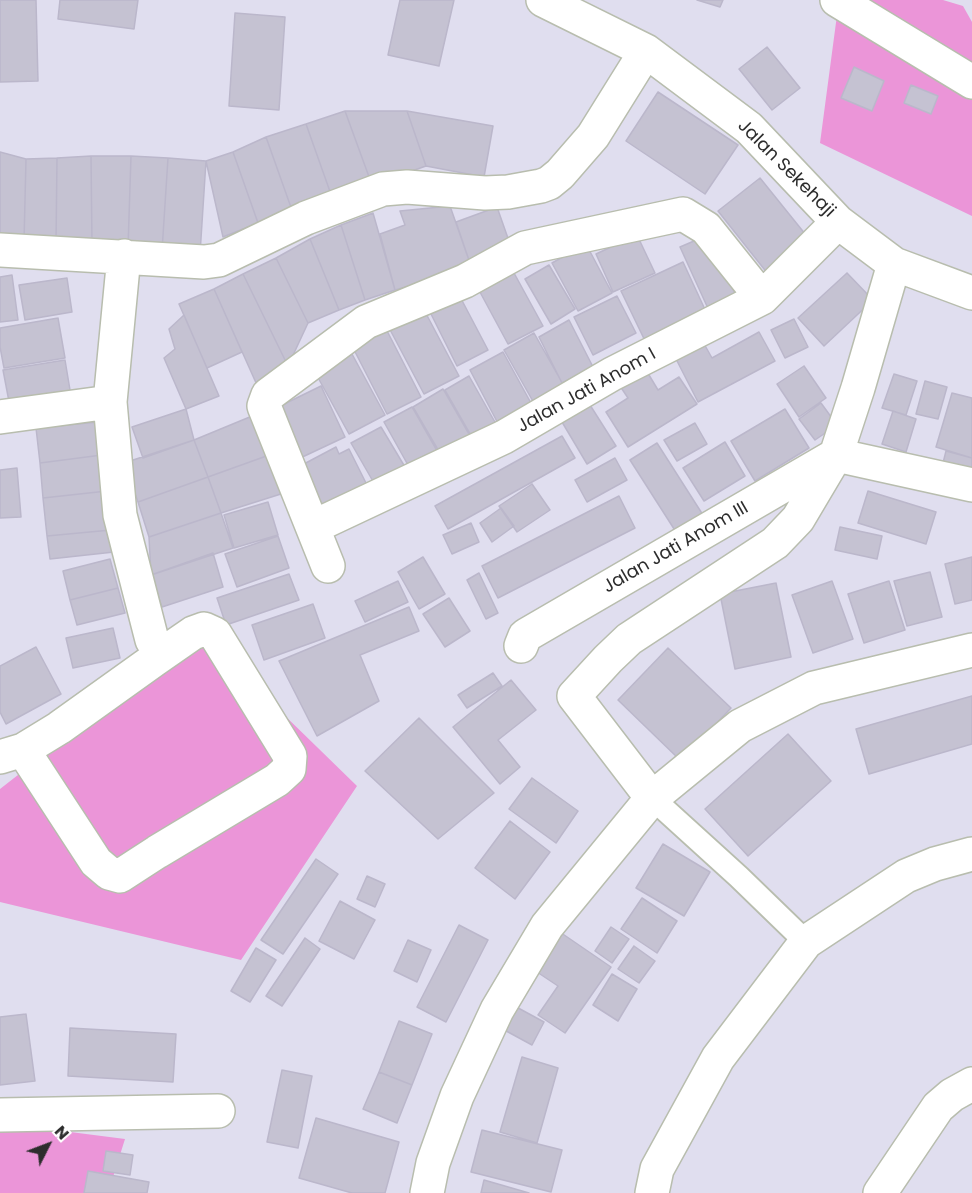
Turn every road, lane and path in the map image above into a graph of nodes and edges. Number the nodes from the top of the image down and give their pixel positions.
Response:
1 (543, 0) edge
2 (837, 0) edge
3 (646, 51) junction
4 (972, 82) edge
5 (838, 222) junction
6 (0, 250) edge
7 (123, 256) junction
8 (894, 264) junction
9 (972, 293) edge
10 (762, 298) junction
11 (110, 402) junction
12 (0, 417) edge
13 (836, 454) junction
14 (972, 485) edge
15 (312, 527) junction
16 (328, 566) dead end
17 (152, 640) dead end
18 (521, 646) dead end
19 (972, 650) edge
20 (11, 754) edge
21 (652, 798) junction
22 (972, 854) edge
23 (806, 942) junction
24 (972, 1084) edge
25 (218, 1111) dead end
26 (0, 1115) edge
27 (427, 1193) edge
28 (652, 1193) edge
29 (880, 1193) edge

1 - 3 street, Jalan Sekehaji
2 - 4 street
3 - 5 street, Jalan Sekehaji
3 - 7 street
5 - 8 street, Jalan Sekehaji
5 - 10 street, Jalan Jati Anom I
6 - 7 street
7 - 11 street
8 - 9 street, Jalan Sekehaji
8 - 13 street
10 - 15 street, Jalan Jati Anom I
10 - 15 street
11 - 12 street
11 - 17 street
13 - 14 street
13 - 18 street, Jalan Jati Anom III
13 - 21 street
15 - 16 street
19 - 21 street
20 - 20 street
21 - 23 lane
21 - 27 street
22 - 23 street
23 - 28 street
24 - 29 street
25 - 26 street

